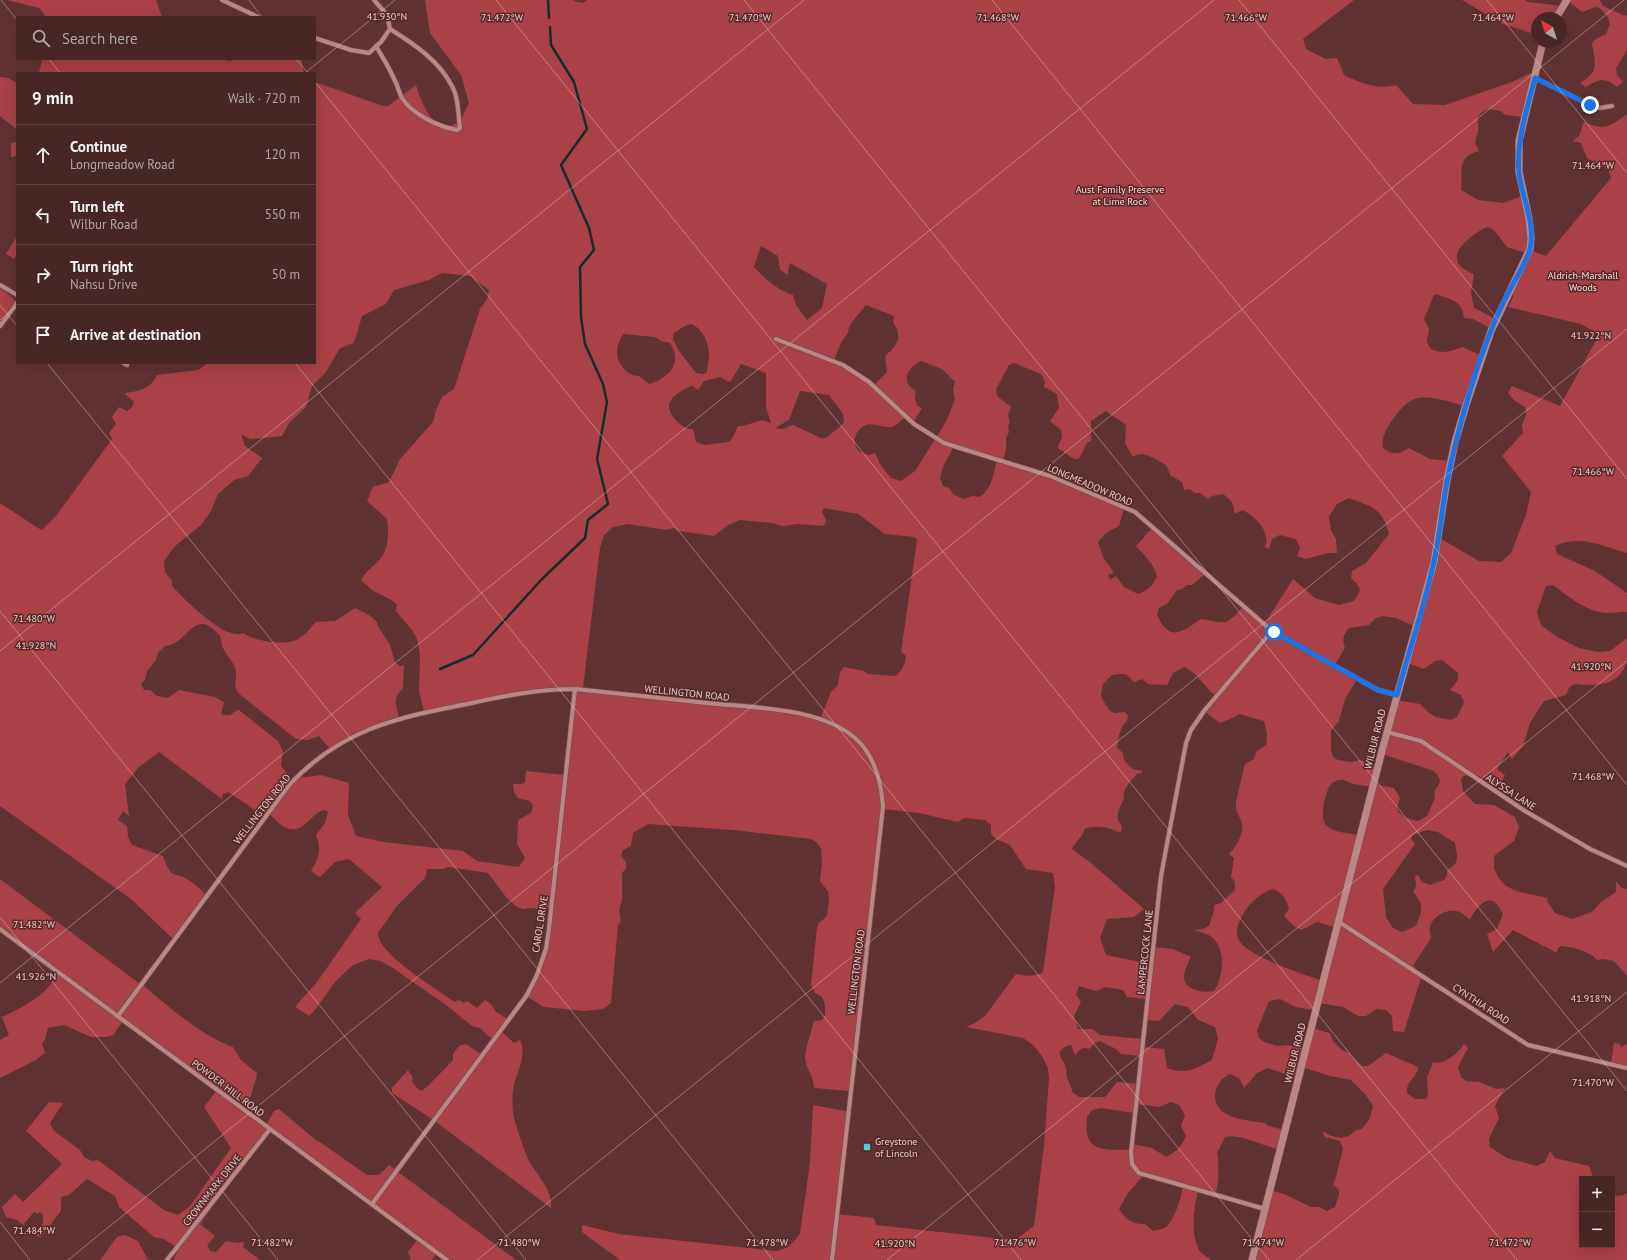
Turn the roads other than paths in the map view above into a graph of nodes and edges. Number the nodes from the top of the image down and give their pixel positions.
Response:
1 (222, 0) edge
2 (374, 0) edge
3 (1568, 0) edge
4 (1560, 12) edge
5 (256, 16) edge
6 (390, 29) junction
7 (316, 38) edge
8 (376, 46) junction
9 (1542, 48) edge
10 (1535, 78) junction
11 (1612, 106) dead end
12 (0, 285) edge
13 (16, 294) edge
14 (16, 304) edge
15 (0, 326) edge
16 (776, 339) dead end
17 (1272, 631) junction
18 (575, 689) junction
19 (1397, 695) junction
20 (1387, 732) junction
21 (1627, 866) edge
22 (1339, 922) junction
23 (0, 929) edge
24 (118, 1016) junction
25 (1627, 1068) edge
26 (270, 1129) junction
27 (372, 1204) junction
28 (1265, 1209) junction
29 (167, 1260) edge
30 (447, 1260) edge
31 (832, 1260) edge
32 (1252, 1260) edge

1 - 5 street
2 - 6 street
3 - 4 street
6 - 8 street
6 - 8 street
7 - 8 street
9 - 10 street, WILBUR ROAD
10 - 11 street
10 - 19 street, WILBUR ROAD
12 - 13 street
14 - 15 street
16 - 17 street, LONGMEADOW ROAD
17 - 19 street, LONGMEADOW ROAD
17 - 28 street, LAMPERCOCK LANE
18 - 24 street, WELLINGTON ROAD
18 - 27 street, CAROL DRIVE
18 - 31 street, WELLINGTON ROAD
19 - 20 street, WILBUR ROAD
20 - 21 street, ALYSSA LANE
20 - 22 street, WILBUR ROAD
22 - 25 street, CYNTHIA ROAD
22 - 28 street, WILBUR ROAD
23 - 24 street, POWDER HILL ROAD
24 - 26 street, POWDER HILL ROAD
26 - 27 street, POWDER HILL ROAD
26 - 29 street, CROWNMARK DRIVE
27 - 30 street, POWDER HILL ROAD
28 - 32 street, WILBUR ROAD

